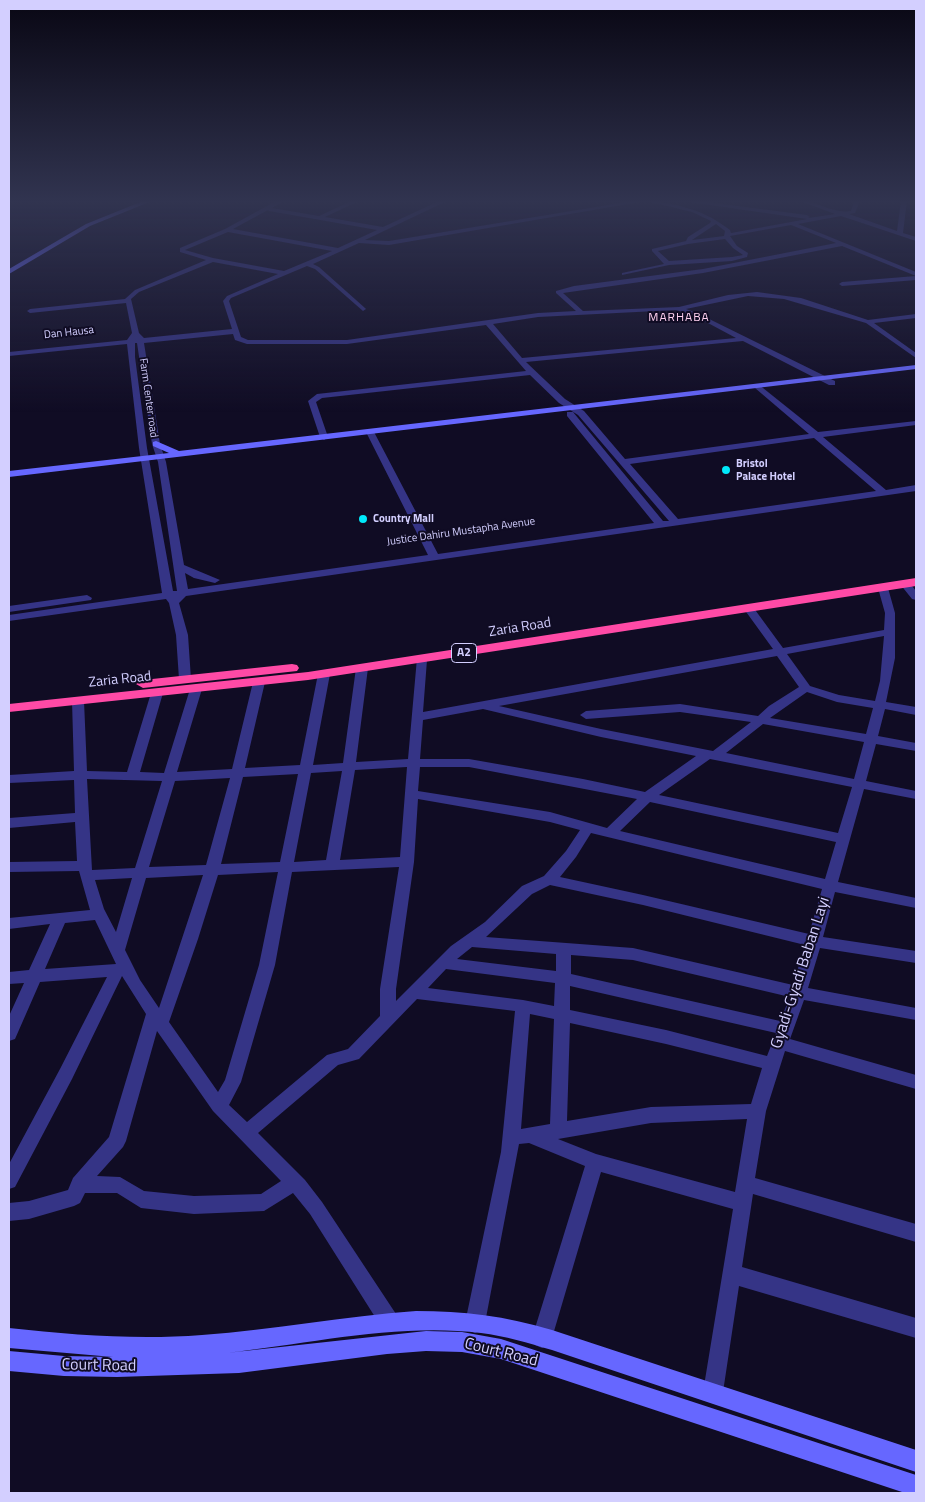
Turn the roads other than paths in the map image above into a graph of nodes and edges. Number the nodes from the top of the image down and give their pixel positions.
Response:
1 (185, 271) edge
2 (270, 271) edge
3 (292, 271) edge
4 (320, 271) edge
5 (635, 271) edge
6 (702, 271) edge
7 (285, 274) junction
8 (916, 278) edge
9 (842, 284) dead end
10 (558, 292) junction
11 (128, 301) junction
12 (676, 308) junction
13 (363, 309) dead end
14 (30, 311) dead end
15 (581, 312) junction
16 (916, 316) edge
17 (487, 322) junction
18 (868, 322) junction
19 (237, 332) junction
20 (744, 339) junction
21 (136, 342) junction
22 (9, 352) edge
23 (915, 355) edge
24 (520, 360) junction
25 (916, 367) edge
26 (916, 372) edge
27 (532, 373) junction
28 (829, 381) junction
29 (761, 389) junction
30 (567, 406) junction
31 (586, 412) dead end
32 (916, 423) edge
33 (370, 432) junction
34 (817, 436) junction
35 (324, 437) junction
36 (156, 444) junction
37 (143, 448) junction
38 (190, 453) junction
39 (160, 456) junction
40 (145, 458) junction
41 (113, 462) junction
42 (624, 462) junction
43 (9, 474) edge
44 (916, 481) edge
45 (916, 488) edge
46 (880, 489) junction
47 (672, 518) junction
48 (657, 521) junction
49 (433, 553) junction
50 (178, 566) junction
51 (916, 572) edge
52 (215, 580) junction
53 (911, 583) edge
54 (883, 588) junction
55 (182, 589) junction
56 (170, 595) junction
57 (916, 597) edge
58 (9, 609) edge
59 (749, 609) junction
60 (9, 618) edge
61 (889, 632) junction
62 (780, 651) junction
63 (421, 660) junction
64 (362, 668) junction
65 (324, 674) junction
66 (185, 679) junction
67 (259, 682) junction
68 (806, 688) junction
69 (196, 689) junction
70 (157, 693) junction
71 (9, 697) edge
72 (78, 701) junction
73 (484, 706) junction
74 (879, 706) junction
75 (9, 708) edge
76 (916, 711) edge
77 (586, 715) dead end
78 (418, 717) junction
79 (762, 720) junction
80 (871, 740) junction
81 (916, 747) edge
82 (711, 755) junction
83 (412, 763) junction
84 (349, 767) junction
85 (304, 770) junction
86 (239, 773) junction
87 (82, 775) junction
88 (132, 776) junction
89 (169, 777) junction
90 (9, 779) edge
91 (859, 785) junction
92 (411, 794) junction
93 (916, 795) edge
94 (647, 798) junction
95 (82, 817) junction
96 (9, 823) edge
97 (588, 828) junction
98 (610, 833) junction
99 (843, 838) junction
100 (407, 862) junction
101 (332, 864) junction
102 (9, 867) edge
103 (288, 867) junction
104 (213, 869) junction
105 (85, 871) junction
106 (141, 873) junction
107 (549, 880) junction
108 (829, 886) junction
109 (916, 903) edge
110 (100, 914) junction
111 (60, 918) junction
112 (9, 923) edge
113 (813, 940) junction
114 (470, 941) junction
115 (564, 947) junction
116 (118, 948) junction
117 (916, 957) edge
118 (442, 963) junction
119 (122, 969) junction
120 (34, 976) junction
121 (9, 978) edge
122 (564, 978) junction
123 (799, 992) junction
124 (416, 993) junction
125 (524, 1006) junction
126 (561, 1014) junction
127 (916, 1014) edge
128 (158, 1018) junction
129 (388, 1020) junction
130 (9, 1034) edge
131 (783, 1036) junction
132 (772, 1064) junction
133 (916, 1082) edge
134 (219, 1106) junction
135 (757, 1111) junction
136 (558, 1131) junction
137 (246, 1133) junction
138 (530, 1135) junction
139 (511, 1138) junction
140 (595, 1162) junction
141 (9, 1181) edge
142 (295, 1182) junction
143 (79, 1184) junction
144 (746, 1184) junction
145 (743, 1203) junction
146 (9, 1212) edge
147 (916, 1233) edge
148 (732, 1274) junction
149 (389, 1321) junction
150 (475, 1323) junction
151 (916, 1328) edge
152 (9, 1338) edge
153 (542, 1338) junction
154 (9, 1361) edge
155 (714, 1392) junction
156 (916, 1461) edge
157 (916, 1486) edge

1 - 11 street
2 - 7 street
3 - 7 street
4 - 13 street
5 - 10 street
6 - 10 street
7 - 19 street
8 - 9 street
10 - 15 street
11 - 14 street
11 - 21 street
12 - 15 street
12 - 18 street
12 - 20 street
15 - 17 street
16 - 18 street
17 - 19 street
17 - 24 street
18 - 23 street
19 - 21 street
19 - 21 street
20 - 24 street
20 - 28 street
21 - 22 street, Dan Hausa
21 - 22 street, Dan Hausa
21 - 36 street
21 - 37 street, Farm Center road
24 - 27 street
25 - 28 street
26 - 28 street
27 - 30 street
27 - 35 street
28 - 29 street
29 - 30 street
29 - 31 street
29 - 34 street
30 - 33 street
30 - 42 street
30 - 48 street
32 - 34 street
33 - 35 street
33 - 49 street
34 - 42 street
34 - 46 street
35 - 38 street
36 - 38 street
36 - 39 street
37 - 40 street, Farm Center road
37 - 41 street
38 - 39 street
39 - 40 street
39 - 50 street
40 - 41 street
40 - 56 street, Farm Center road
41 - 43 street
42 - 47 street
44 - 46 street
45 - 46 street
46 - 47 street
47 - 48 street
48 - 49 street
49 - 52 street, Justice Dahiru Mustapha Avenue
49 - 55 street
50 - 52 street
50 - 55 street
51 - 66 highway, Zaria Road / A2
52 - 55 street, Justice Dahiru Mustapha Avenue
53 - 54 highway, Zaria Road / A2
53 - 57 street
54 - 59 highway, Zaria Road / A2
54 - 61 street, Gyadi-Gyadi Baban Layi
55 - 56 street
55 - 56 street, Justice Dahiru Mustapha Avenue
56 - 58 street, Justice Dahiru Mustapha Avenue
56 - 60 street
56 - 66 street, Farm Center road
59 - 62 street
59 - 63 highway, Zaria Road / A2
61 - 62 street
61 - 74 street, Gyadi-Gyadi Baban Layi
62 - 68 street
62 - 73 street
63 - 64 highway, Zaria Road / A2
63 - 78 street
64 - 65 highway, Zaria Road / A2
64 - 84 street
65 - 67 highway, Zaria Road / A2
65 - 85 street
66 - 71 highway, Zaria Road / A2
67 - 69 highway, Zaria Road / A2
67 - 86 street
68 - 74 street
68 - 79 street
69 - 70 highway, Zaria Road / A2
69 - 89 street
70 - 72 highway, Zaria Road / A2
70 - 88 street
72 - 75 highway, Zaria Road / A2
72 - 87 street
73 - 78 street
73 - 82 street
74 - 76 street
74 - 80 street, Gyadi-Gyadi Baban Layi
77 - 79 street
78 - 83 street
79 - 80 street
79 - 82 street
80 - 81 street
80 - 91 street, Gyadi-Gyadi Baban Layi
82 - 91 street
82 - 94 street
83 - 84 street
83 - 92 street
83 - 94 street
84 - 85 street
84 - 101 street
85 - 86 street
85 - 103 street
86 - 89 street
86 - 104 street
87 - 88 street
87 - 90 street
87 - 95 street
88 - 89 street
89 - 106 street
91 - 93 street
91 - 99 street, Gyadi-Gyadi Baban Layi
92 - 97 street
92 - 100 street
94 - 98 street
94 - 99 street
95 - 96 street
95 - 105 street
97 - 98 street
97 - 107 street
98 - 108 street
99 - 108 street, Gyadi-Gyadi Baban Layi
100 - 101 street
100 - 129 street
101 - 103 street
102 - 105 street
103 - 104 street
103 - 134 street
104 - 106 street
104 - 128 street
105 - 106 street
105 - 110 street
106 - 116 street
107 - 113 street
107 - 114 street
108 - 109 street
108 - 113 street, Gyadi-Gyadi Baban Layi
110 - 111 street
110 - 116 street
111 - 112 street
111 - 120 street
113 - 117 street
113 - 123 street, Gyadi-Gyadi Baban Layi
114 - 115 street
114 - 118 street
115 - 122 street
115 - 123 street
116 - 119 street
118 - 122 street
118 - 124 street
119 - 120 street
119 - 128 street
119 - 141 street
120 - 121 street
120 - 130 street
122 - 126 street
122 - 131 street
123 - 127 street
123 - 131 street, Gyadi-Gyadi Baban Layi
124 - 125 street
124 - 129 street
125 - 126 street
125 - 139 street
126 - 132 street
126 - 136 street
128 - 134 street
128 - 143 street
129 - 137 street
131 - 132 street, Gyadi-Gyadi Baban Layi
131 - 133 street
132 - 135 street, Gyadi-Gyadi Baban Layi
134 - 137 street
135 - 136 street
135 - 144 street, Gyadi-Gyadi Baban Layi
136 - 138 street
137 - 142 street
138 - 139 street
138 - 140 street
139 - 150 street
140 - 145 street
140 - 153 street
142 - 143 street
142 - 149 street
143 - 146 street
144 - 145 street, Gyadi-Gyadi Baban Layi
144 - 147 street
145 - 148 street, Gyadi-Gyadi Baban Layi
148 - 151 street
148 - 155 street, Gyadi-Gyadi Baban Layi
149 - 150 street, Court Road
149 - 152 street, Court Road
150 - 153 street, Court Road
153 - 155 street, Court Road
154 - 157 street, Court Road
155 - 156 street, Court Road

